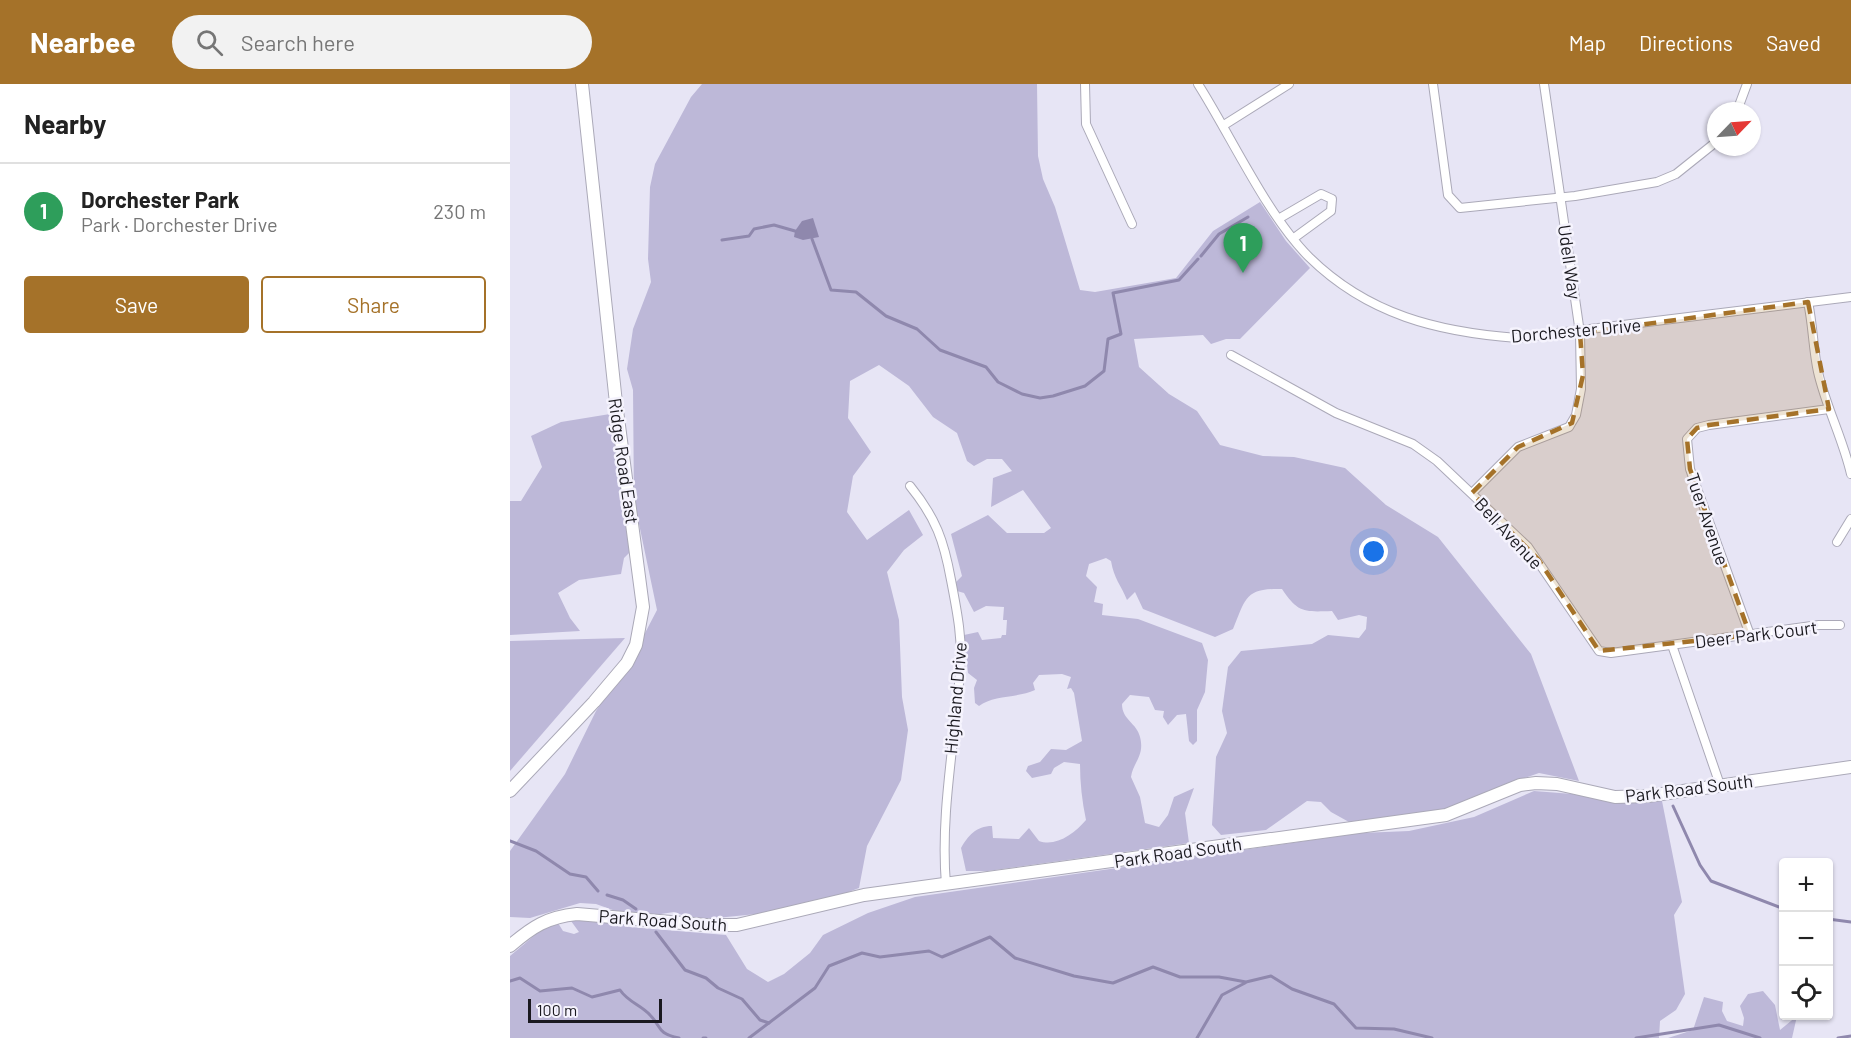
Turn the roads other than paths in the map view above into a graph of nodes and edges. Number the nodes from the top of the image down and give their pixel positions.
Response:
1 (582, 84) edge
2 (1085, 84) edge
3 (1198, 84) edge
4 (1289, 84) edge
5 (1433, 84) edge
6 (1544, 84) edge
7 (1747, 84) edge
8 (1740, 102) edge
9 (1224, 125) junction
10 (1707, 149) edge
11 (1561, 197) junction
12 (1280, 218) junction
13 (1132, 224) dead end
14 (1294, 238) junction
15 (1851, 297) edge
16 (1808, 302) junction
17 (1580, 333) junction
18 (1231, 355) dead end
19 (1829, 409) junction
20 (1851, 474) edge
21 (910, 486) dead end
22 (1472, 493) junction
23 (1851, 519) edge
24 (1837, 542) dead end
25 (1840, 625) dead end
26 (1750, 634) junction
27 (1672, 645) junction
28 (1851, 767) edge
29 (1720, 785) junction
30 (510, 791) edge
31 (946, 885) junction
32 (510, 946) edge

1 - 30 main road, Ridge Road East
2 - 13 street
3 - 9 street, Dorchester Drive
4 - 9 street
5 - 11 street
6 - 11 street, Udell Way
7 - 8 street
9 - 12 street, Dorchester Drive
10 - 11 street
11 - 17 street, Udell Way
12 - 14 street, Dorchester Drive
12 - 14 street
14 - 17 street, Dorchester Drive
15 - 16 street, Dorchester Drive
16 - 17 street, Dorchester Drive
16 - 19 street
17 - 22 street, Udell Way
18 - 22 street, Bell Avenue
19 - 20 street
19 - 26 street, Tuer Avenue
21 - 31 street, Highland Drive
22 - 27 street, Bell Avenue
23 - 24 street
25 - 26 street, Deer Park Court
26 - 27 street, Deer Park Court
27 - 29 street
28 - 29 main road, Park Road South
29 - 31 main road, Park Road South
31 - 32 main road, Park Road South

